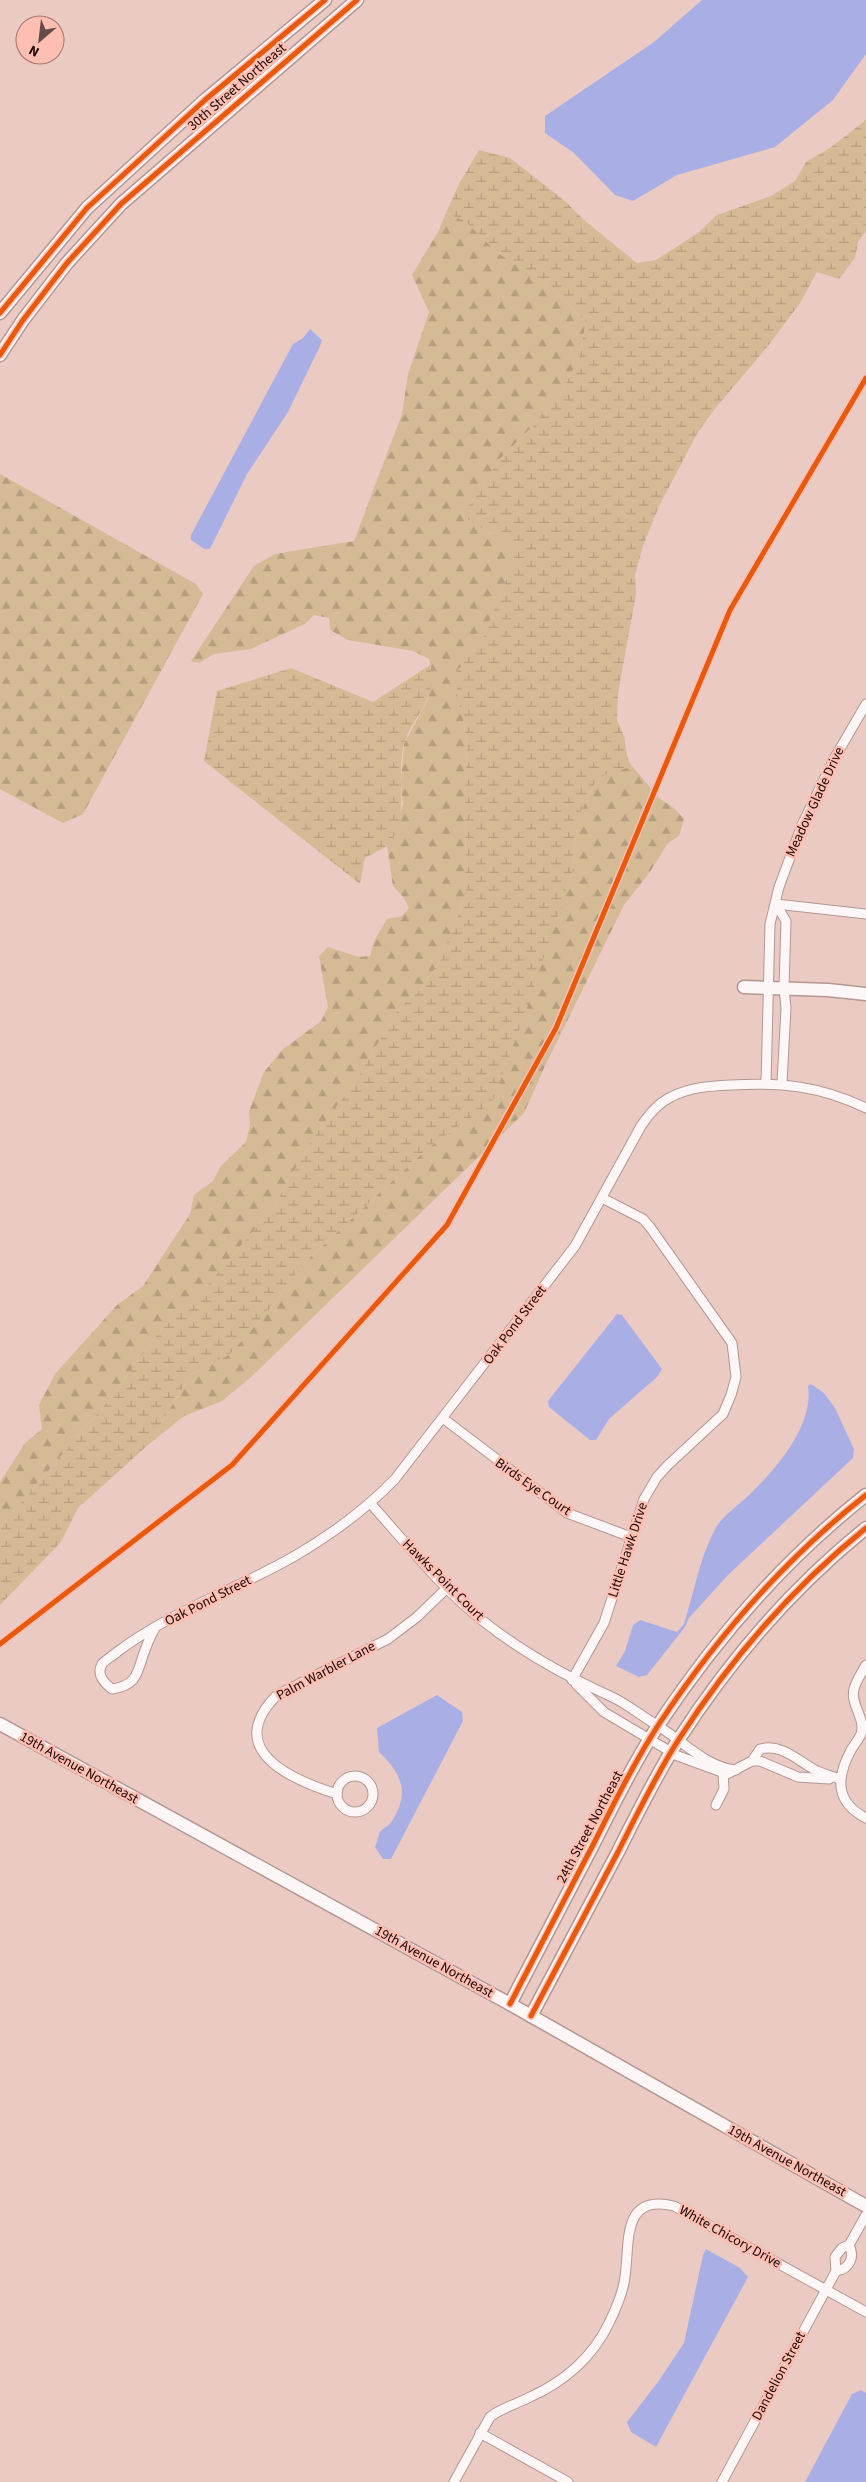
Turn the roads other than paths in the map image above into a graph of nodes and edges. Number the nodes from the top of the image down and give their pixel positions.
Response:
1 (325, 0) edge
2 (357, 0) edge
3 (0, 313) edge
4 (0, 355) edge
5 (866, 704) edge
6 (776, 904) junction
7 (866, 914) edge
8 (744, 987) dead end
9 (768, 988) junction
10 (784, 988) junction
11 (866, 994) edge
12 (766, 1083) junction
13 (782, 1083) junction
14 (866, 1108) edge
15 (602, 1198) junction
16 (444, 1419) junction
17 (866, 1495) edge
18 (371, 1504) junction
19 (866, 1528) edge
20 (631, 1537) junction
21 (447, 1588) junction
22 (155, 1628) junction
23 (866, 1665) edge
24 (572, 1680) junction
25 (0, 1724) edge
26 (658, 1726) junction
27 (679, 1739) junction
28 (650, 1740) junction
29 (671, 1753) junction
30 (752, 1761) junction
31 (736, 1770) junction
32 (723, 1773) junction
33 (839, 1779) junction
34 (337, 1794) junction
35 (716, 1806) dead end
36 (866, 1818) edge
37 (510, 2004) junction
38 (531, 2016) junction
39 (866, 2206) edge
40 (866, 2215) edge
41 (849, 2245) junction
42 (836, 2271) junction
43 (826, 2289) junction
44 (866, 2312) edge
45 (480, 2433) junction
46 (454, 2482) edge
47 (568, 2482) edge
48 (722, 2482) edge

1 - 3 street, 30th Street Northeast
2 - 4 street, 30th Street Northeast
5 - 6 street, Meadow Glade Drive
6 - 7 street
6 - 9 street, Meadow Glade Drive
6 - 10 street
8 - 9 street
9 - 10 street
9 - 12 street, Meadow Glade Drive
10 - 11 street
10 - 13 street
12 - 13 street, Oak Pond Street
12 - 15 street, Oak Pond Street
13 - 14 street, Oak Pond Street
15 - 16 street, Oak Pond Street
15 - 20 street, Little Hawk Drive
16 - 18 street, Oak Pond Street
16 - 20 street, Birds Eye Court
17 - 26 street, 24th Street Northeast
18 - 21 street, Hawks Point Court
18 - 22 street, Oak Pond Street
19 - 27 street
20 - 24 street, Little Hawk Drive
21 - 24 street, Hawks Point Court
21 - 34 street, Palm Warbler Lane
22 - 22 street, Oak Pond Street
23 - 33 street
24 - 26 street, Hawks Point Court
24 - 28 street, Hawks Point Court
25 - 37 street, 19th Avenue Northeast
26 - 27 street, Hawks Point Court
26 - 28 street, 24th Street Northeast
27 - 29 street
27 - 31 street, Hawks Point Court
28 - 29 street, Hawks Point Court
28 - 37 street, 24th Street Northeast
29 - 32 street, Hawks Point Court
29 - 38 street
30 - 31 street
30 - 33 street
30 - 33 street
31 - 32 street
32 - 35 street
33 - 36 street
34 - 34 street
37 - 38 street, 19th Avenue Northeast
38 - 39 street, 19th Avenue Northeast
40 - 41 street, Dandelion Street
41 - 42 street, Dandelion Street
41 - 42 street, Dandelion Street
42 - 43 street, Dandelion Street
43 - 44 street, White Chicory Drive
43 - 45 street, White Chicory Drive
43 - 48 street, Dandelion Street
45 - 46 street, White Chicory Drive
45 - 47 street

